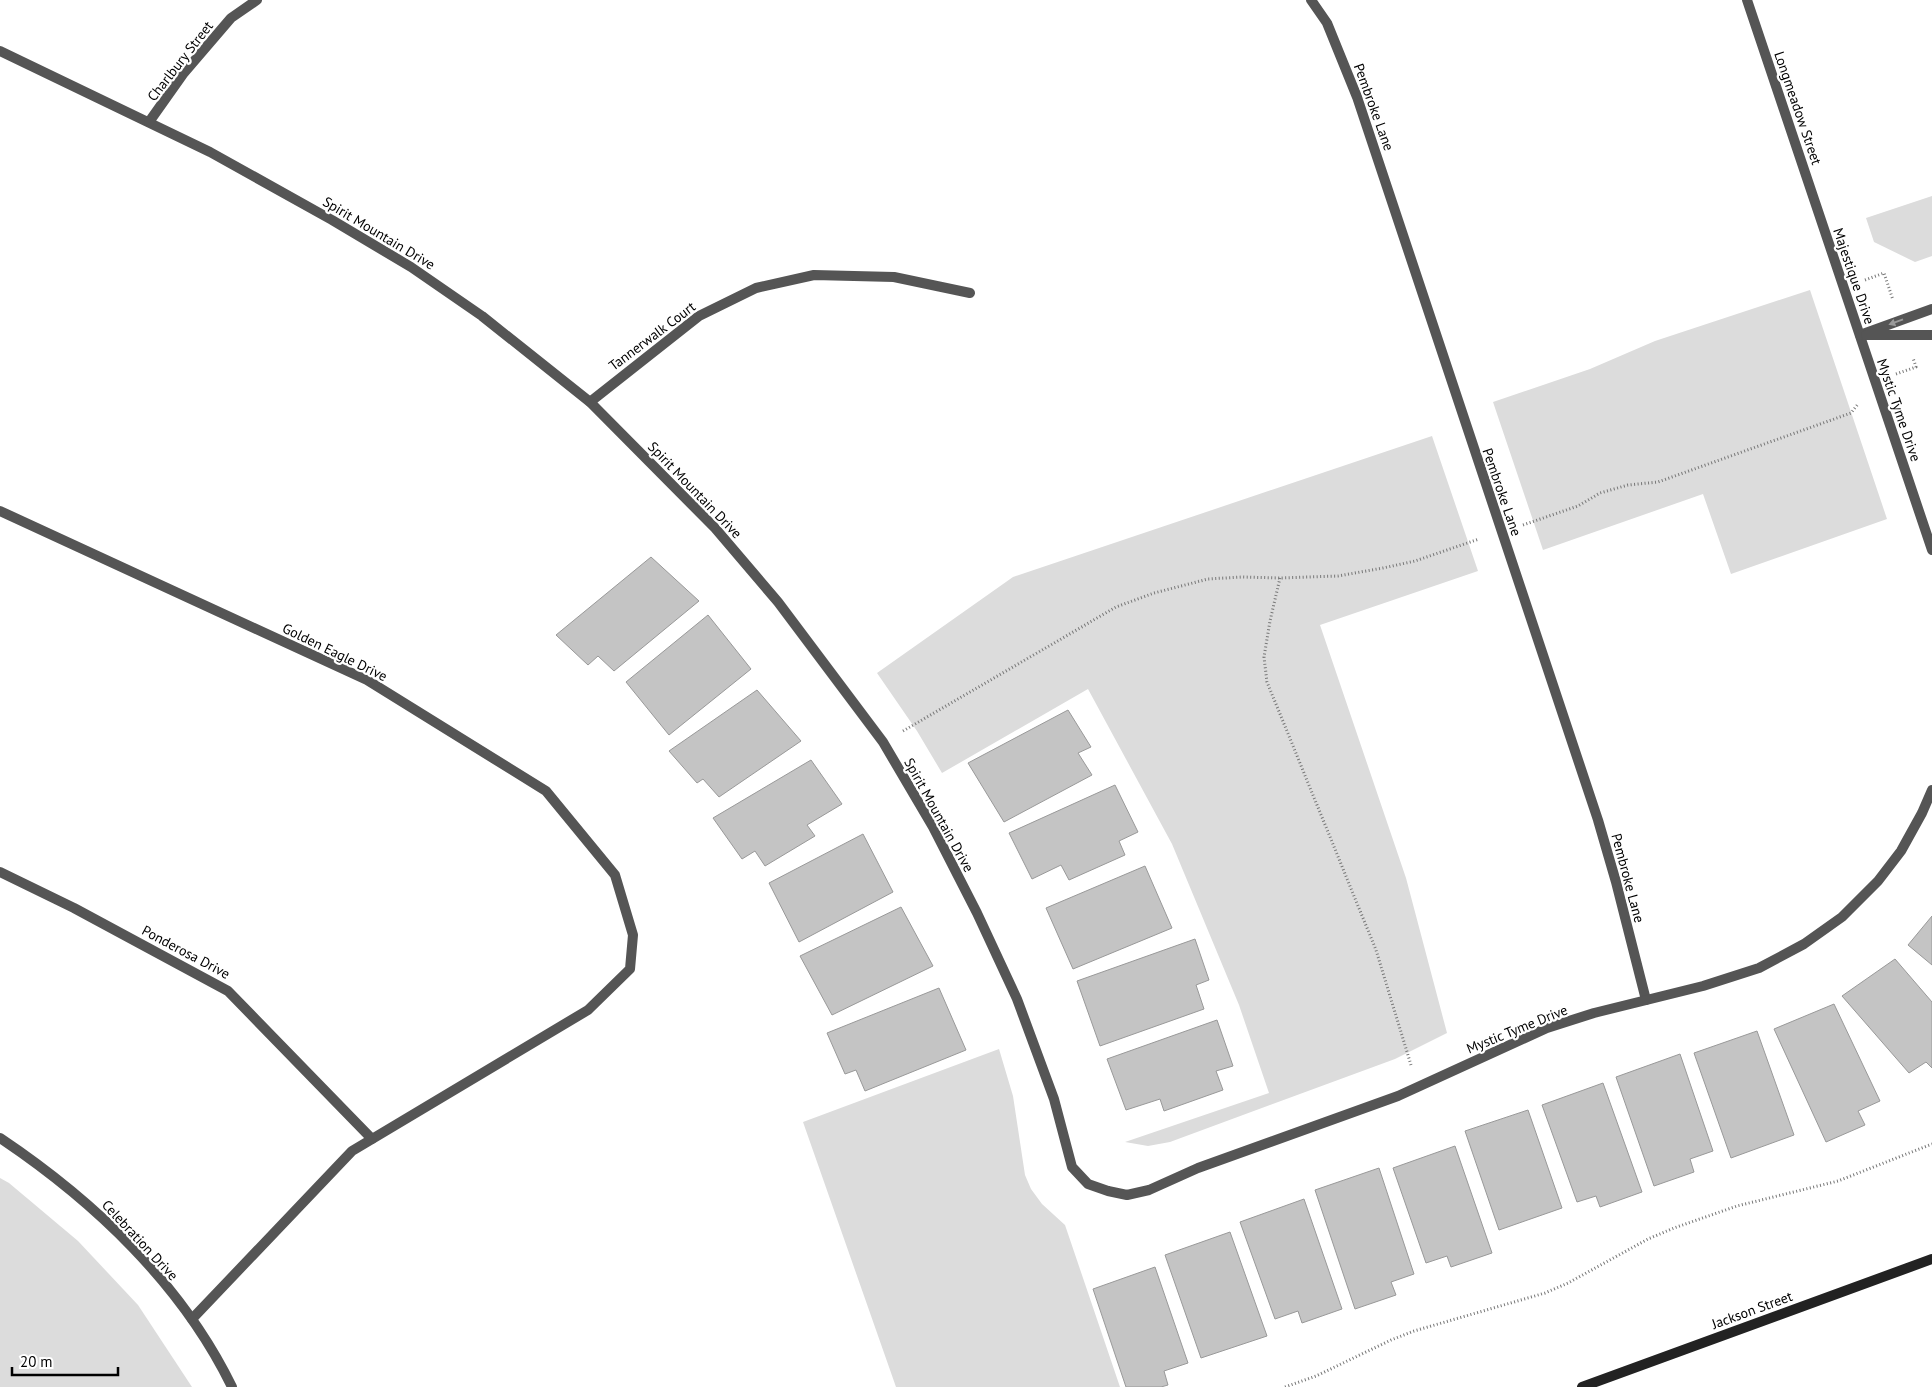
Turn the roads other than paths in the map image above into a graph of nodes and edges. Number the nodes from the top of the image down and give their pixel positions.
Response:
1 (257, 0) edge
2 (1311, 0) edge
3 (1747, 0) edge
4 (0, 51) edge
5 (149, 122) junction
6 (1822, 225) joint
7 (970, 293) dead end
8 (1932, 309) edge
9 (1860, 335) junction
10 (1932, 335) edge
11 (590, 402) junction
12 (0, 512) edge
13 (1932, 550) edge
14 (1932, 790) edge
15 (0, 872) edge
16 (1646, 1000) junction
17 (0, 1138) edge
18 (372, 1139) junction
19 (1108, 1191) joint
20 (1932, 1259) edge
21 (192, 1319) junction
22 (232, 1387) edge
23 (1582, 1387) edge

1 - 5 street, Charlbury Street
2 - 16 street, Pembroke Lane
3 - 6 street, Longmeadow Street
4 - 5 street, Spirit Mountain Drive
5 - 11 street, Spirit Mountain Drive
6 - 9 street, Majestique Drive
7 - 11 street, Tannerwalk Court
8 -> 9 street
9 - 10 street
9 - 13 street, Mystic Tyme Drive
11 - 19 street, Spirit Mountain Drive
12 - 18 street, Golden Eagle Drive
14 - 16 street, Mystic Tyme Drive
15 - 18 street, Ponderosa Drive
16 - 19 street, Mystic Tyme Drive
17 - 21 street, Celebration Drive
18 - 21 street
20 - 23 main road, Jackson Street
21 - 22 street, Celebration Drive

